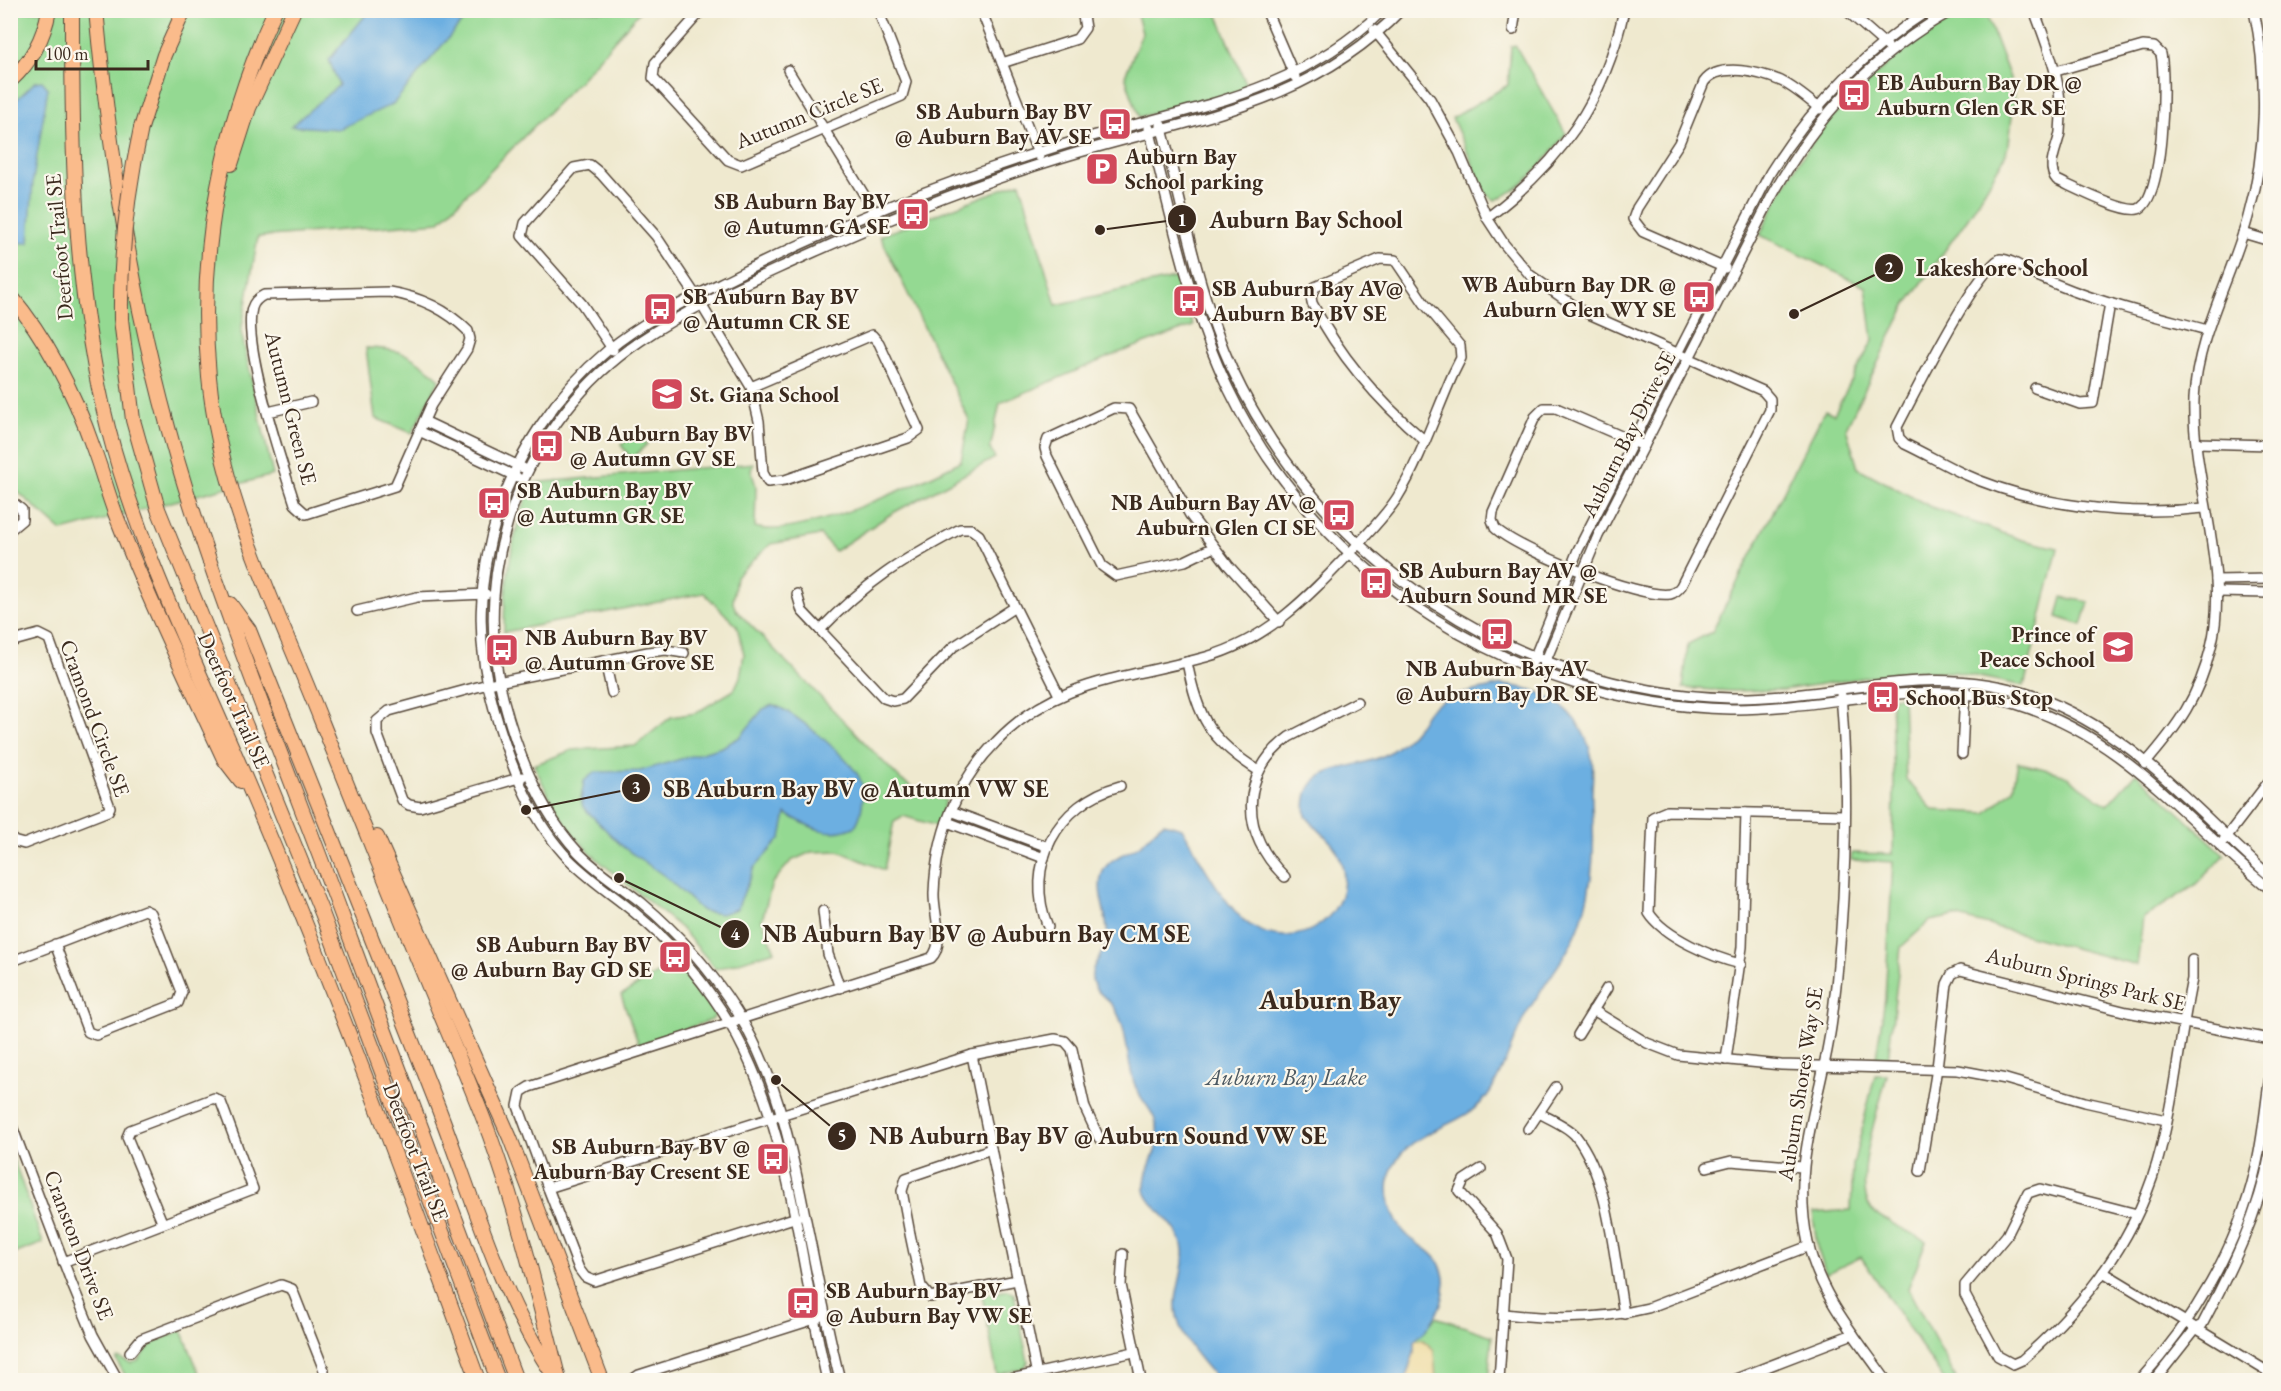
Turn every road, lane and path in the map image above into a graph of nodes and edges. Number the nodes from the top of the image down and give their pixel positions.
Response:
1 (49, 10) edge
2 (72, 10) edge
3 (96, 10) edge
4 (184, 10) edge
5 (275, 10) edge
6 (294, 10) edge
7 (702, 10) edge
8 (878, 10) edge
9 (981, 10) edge
10 (1082, 10) edge
11 (1266, 10) edge
12 (1383, 10) edge
13 (1401, 10) edge
14 (1516, 10) edge
15 (1624, 10) edge
16 (1846, 10) edge
17 (1929, 10) edge
18 (1953, 10) edge
19 (2034, 10) edge
20 (2254, 10) edge
21 (1369, 24) junction
22 (1513, 30) dead end
23 (1377, 33) junction
24 (1884, 42) junction
25 (1892, 50) junction
26 (1002, 63) junction
27 (788, 70) dead end
28 (2056, 71) junction
29 (1294, 74) junction
30 (10, 81) edge
31 (1299, 85) junction
32 (1817, 106) junction
33 (1827, 114) junction
34 (1159, 116) junction
35 (1147, 120) junction
36 (1162, 128) junction
37 (824, 129) junction
38 (1150, 131) junction
39 (2266, 131) edge
40 (1038, 152) junction
41 (1042, 163) junction
42 (875, 213) junction
43 (214, 217) junction
44 (1486, 218) junction
45 (881, 223) junction
46 (2243, 233) junction
47 (2271, 241) edge
48 (1722, 266) junction
49 (1733, 271) junction
50 (10, 295) edge
51 (696, 296) junction
52 (2110, 303) junction
53 (703, 306) junction
54 (2207, 330) junction
55 (611, 347) junction
56 (1678, 354) junction
57 (618, 358) junction
58 (1689, 358) junction
59 (751, 387) junction
60 (2035, 388) dead end
61 (311, 402) dead end
62 (268, 412) junction
63 (423, 421) junction
64 (419, 431) junction
65 (1424, 440) junction
66 (1633, 442) junction
67 (2196, 443) junction
68 (2271, 445) edge
69 (1644, 446) junction
70 (517, 465) junction
71 (528, 470) junction
72 (512, 475) junction
73 (523, 480) junction
74 (10, 500) edge
75 (2204, 508) junction
76 (10, 530) edge
77 (1358, 544) junction
78 (1214, 548) junction
79 (1349, 553) junction
80 (1570, 568) junction
81 (1581, 572) junction
82 (2271, 579) edge
83 (2216, 580) junction
84 (220, 590) junction
85 (2217, 592) junction
86 (2271, 593) edge
87 (482, 594) junction
88 (797, 594) dead end
89 (494, 595) junction
90 (1015, 607) junction
91 (357, 611) dead end
92 (1279, 622) junction
93 (820, 630) junction
94 (10, 642) edge
95 (684, 653) dead end
96 (1534, 657) junction
97 (605, 661) junction
98 (1187, 662) junction
99 (1545, 662) junction
100 (1530, 668) junction
101 (1542, 673) junction
102 (1965, 681) junction
103 (500, 682) junction
104 (488, 684) junction
105 (1841, 689) junction
106 (612, 693) dead end
107 (1965, 693) junction
108 (1059, 695) junction
109 (1842, 700) junction
110 (1357, 702) dead end
111 (332, 747) junction
112 (1962, 754) dead end
113 (2147, 761) junction
114 (2139, 770) junction
115 (1259, 771) junction
116 (530, 774) junction
117 (519, 778) junction
118 (2271, 780) edge
119 (1120, 786) dead end
120 (254, 798) junction
121 (951, 811) junction
122 (1746, 813) junction
123 (1844, 815) junction
124 (947, 822) junction
125 (10, 834) edge
126 (2228, 835) junction
127 (2220, 844) junction
128 (1048, 847) junction
129 (1044, 858) junction
130 (2271, 876) edge
131 (1285, 877) dead end
132 (2271, 889) edge
133 (823, 911) dead end
134 (1048, 927) dead end
135 (55, 944) junction
136 (2192, 960) dead end
137 (10, 962) edge
138 (1741, 964) junction
139 (840, 988) junction
140 (1607, 988) dead end
141 (1593, 1010) junction
142 (742, 1020) junction
143 (730, 1023) junction
144 (2182, 1023) junction
145 (1578, 1035) dead end
146 (2271, 1040) edge
147 (972, 1055) junction
148 (1726, 1060) junction
149 (1824, 1067) junction
150 (1937, 1068) junction
151 (2271, 1076) edge
152 (1556, 1087) dead end
153 (1539, 1113) junction
154 (783, 1114) junction
155 (771, 1118) junction
156 (2166, 1120) junction
157 (10, 1121) edge
158 (1528, 1129) dead end
159 (1099, 1138) dead end
160 (991, 1149) junction
161 (2271, 1153) edge
162 (2257, 1162) junction
163 (2269, 1166) edge
164 (1707, 1167) dead end
165 (1802, 1167) junction
166 (1481, 1169) dead end
167 (1920, 1171) dead end
168 (548, 1188) junction
169 (2137, 1214) junction
170 (805, 1215) junction
171 (794, 1218) junction
172 (162, 1222) junction
173 (1809, 1246) junction
174 (1123, 1254) dead end
175 (63, 1262) junction
176 (2103, 1272) junction
177 (1017, 1280) junction
178 (1505, 1314) junction
179 (1624, 1314) junction
180 (826, 1316) junction
181 (814, 1320) junction
182 (2192, 1326) junction
183 (1853, 1334) junction
184 (130, 1352) dead end
185 (1134, 1352) junction
186 (2271, 1373) edge
187 (1037, 1377) edge
188 (118, 1380) edge
189 (323, 1380) edge
190 (478, 1380) edge
191 (498, 1380) edge
192 (516, 1380) edge
193 (558, 1380) edge
194 (602, 1380) edge
195 (632, 1380) edge
196 (827, 1380) edge
197 (840, 1380) edge
198 (1006, 1380) edge
199 (1141, 1380) edge
200 (1499, 1380) edge
201 (1733, 1380) edge
202 (1886, 1380) edge
203 (2140, 1380) edge
204 (2156, 1380) edge

1 - 30 highway
2 - 120 highway, Deerfoot Trail SE
3 - 84 highway, Deerfoot Trail SE
4 - 191 highway, bridge
5 - 43 highway
6 - 43 highway
7 - 37 street, Autumn Circle SE
8 - 37 street, Autumn Circle SE
9 - 26 street
10 - 26 street
11 - 29 street
12 - 21 street
13 - 23 street
14 - 22 street
15 - 44 street
16 - 24 street
17 - 24 street, Auburn Bay Drive SE
18 - 25 street, Auburn Bay Drive SE
19 - 28 street
20 - 39 street
21 - 23 street
21 - 29 street
23 - 31 street
23 - 44 street
24 - 25 street
24 - 32 street, Auburn Bay Drive SE
25 - 33 street, Auburn Bay Drive SE
26 - 40 street
27 - 37 street
28 - 28 street
29 - 31 street
29 - 34 street
31 - 36 street
32 - 33 street
32 - 48 street, Auburn Bay Drive SE
32 - 48 street
33 - 49 street, Auburn Bay Drive SE
34 - 35 street
34 - 36 street
35 - 38 street
35 - 40 street
36 - 38 street
36 - 77 street
37 - 42 street
38 - 41 street
38 - 79 street
39 - 46 street
40 - 41 street
40 - 42 street
41 - 45 street
42 - 45 street
42 - 51 street
43 - 111 highway
44 - 56 street
45 - 53 street
46 - 47 street
46 - 54 street
48 - 49 street
48 - 56 street, Auburn Bay Drive SE
49 - 58 street, Auburn Bay Drive SE
50 - 120 highway
51 - 53 street
51 - 55 street
51 - 55 street
52 - 54 street
52 - 60 street
52 - 75 street
53 - 57 street
53 - 59 street
54 - 67 street
55 - 57 street
55 - 70 street
56 - 58 street
56 - 66 street, Auburn Bay Drive SE
57 - 71 street
58 - 69 street, Auburn Bay Drive SE
58 - 81 street
59 - 59 street
61 - 62 street
62 - 63 street, Autumn Green SE
62 - 64 street, Autumn Green SE
63 - 64 street, Autumn Green SE
63 - 70 street
64 - 72 street
65 - 65 street
65 - 77 street
66 - 69 street
66 - 80 street, Auburn Bay Drive SE
66 - 80 street
67 - 68 street
67 - 75 street
69 - 81 street, Auburn Bay Drive SE
70 - 71 street
70 - 72 street
71 - 73 street
72 - 73 street
72 - 87 street
73 - 89 street
74 - 76 street
75 - 83 street
77 - 79 street
77 - 96 street
78 - 78 street
78 - 92 street
79 - 92 street
79 - 100 street
80 - 81 street
80 - 96 street, Auburn Bay Drive SE
81 - 99 street, Auburn Bay Drive SE
82 - 83 street
83 - 85 street
84 - 192 highway, Deerfoot Trail SE
84 - 193 highway
85 - 86 street
85 - 113 street
87 - 89 street
87 - 91 street
87 - 104 street
88 - 93 street
89 - 103 street
90 - 93 street
90 - 93 street
90 - 108 street
92 - 98 street
94 - 125 street, Cramond Circle SE
95 - 97 street
96 - 99 street
96 - 100 street, Auburn Bay Drive SE
97 - 103 street
97 - 106 street
98 - 108 street
98 - 115 street
99 - 101 street, Auburn Bay Drive SE
99 - 105 street
100 - 101 street
101 - 109 street
102 - 105 street
102 - 107 street
102 - 113 street
103 - 104 street
103 - 116 street
104 - 117 street
104 - 117 street
105 - 109 street, Auburn Shores Way SE
107 - 109 street
107 - 112 street
107 - 114 street
108 - 121 street
109 - 123 street, Auburn Shores Way SE
110 - 115 street
111 - 193 highway
111 - 194 highway
113 - 114 street
113 - 126 street
114 - 127 street
115 - 131 street
116 - 117 street
116 - 142 street
117 - 143 street
118 - 126 street
119 - 128 street
120 - 190 highway, Deerfoot Trail SE
121 - 124 street
121 - 128 street
122 - 123 street
122 - 138 street
122 - 138 street
123 - 149 street, Auburn Shores Way SE
124 - 129 street
124 - 139 street
126 - 127 street
126 - 130 street
127 - 132 street
128 - 129 street
129 - 134 street
133 - 139 street
135 - 135 street
135 - 137 street
136 - 144 street
138 - 148 street
139 - 142 street
140 - 141 street
141 - 145 street
141 - 148 street
142 - 143 street
142 - 154 street
143 - 155 street
143 - 168 street
144 - 146 street, Auburn Springs Park SE
144 - 150 street, Auburn Springs Park SE
144 - 156 street
147 - 154 street
147 - 159 street
147 - 160 street
148 - 149 street
149 - 150 street
149 - 165 street, Auburn Shores Way SE
150 - 156 street
150 - 167 street
151 - 162 street
152 - 153 street
153 - 158 street
153 - 179 street
154 - 155 street
154 - 170 street
155 - 168 street
155 - 171 street
156 - 169 street
157 - 175 street, Cranston Drive SE
160 - 177 street
160 - 177 street
161 - 163 street
162 - 163 street
162 - 182 street
163 - 182 street
164 - 165 street
165 - 173 street, Auburn Shores Way SE
166 - 178 street
168 - 171 street
169 - 176 street
169 - 176 street
170 - 171 street
170 - 180 street
171 - 181 street
172 - 172 street
172 - 175 street
173 - 179 street
173 - 183 street, Auburn Shores Way SE
174 - 185 street
175 - 188 street, Cranston Drive SE
176 - 182 street
177 - 187 street
178 - 179 street
178 - 200 street
180 - 181 street
180 - 197 street
181 - 195 street
181 - 196 street
182 - 186 street
182 - 203 street
182 - 204 street
183 - 201 street
183 - 202 street, Auburn Shores Way SE
184 - 189 street
185 - 187 street
185 - 199 street
187 - 198 street

